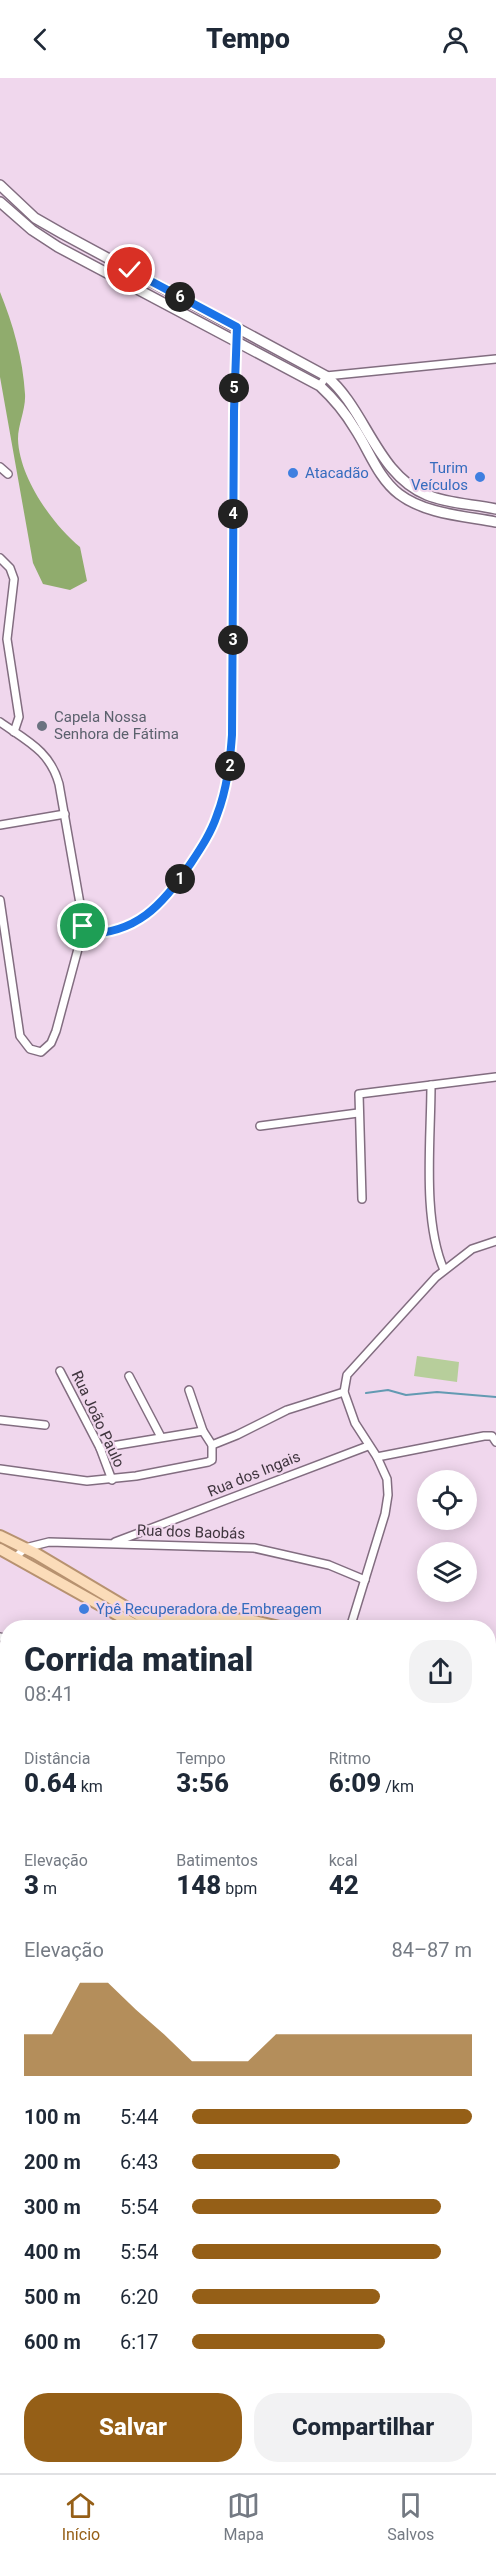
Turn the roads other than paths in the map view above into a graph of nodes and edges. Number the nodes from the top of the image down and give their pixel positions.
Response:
1 (0, 185) edge
2 (0, 202) edge
3 (237, 327) junction
4 (235, 340) junction
5 (496, 359) edge
6 (326, 376) junction
7 (320, 386) junction
8 (0, 467) edge
9 (8, 474) dead end
10 (496, 509) edge
11 (496, 522) edge
12 (0, 558) edge
13 (0, 722) edge
14 (14, 732) junction
15 (64, 814) junction
16 (0, 825) edge
17 (0, 900) edge
18 (82, 934) junction
19 (496, 1077) edge
20 (431, 1085) junction
21 (358, 1113) junction
22 (260, 1126) dead end
23 (362, 1199) dead end
24 (496, 1241) edge
25 (444, 1270) junction
26 (60, 1371) dead end
27 (129, 1376) dead end
28 (189, 1390) dead end
29 (344, 1392) junction
30 (0, 1420) edge
31 (45, 1425) dead end
32 (203, 1431) junction
33 (161, 1437) junction
34 (496, 1442) edge
35 (212, 1445) junction
36 (368, 1446) junction
37 (100, 1448) junction
38 (377, 1457) junction
39 (0, 1469) edge
40 (112, 1479) junction
41 (152, 1528) junction
42 (0, 1536) edge
43 (112, 1543) junction
44 (154, 1544) junction
45 (25, 1548) junction
46 (0, 1549) edge
47 (16, 1557) junction
48 (365, 1580) junction
49 (124, 1620) edge
50 (148, 1620) edge
51 (190, 1620) edge
52 (236, 1620) edge
53 (352, 1620) edge

1 - 3 main road
2 - 4 main road
3 - 4 street
3 - 6 main road
4 - 7 main road
4 - 18 street
5 - 6 street
6 - 7 street
6 - 10 main road
7 - 11 main road
8 - 9 street
12 - 14 street
13 - 14 street
14 - 15 street
15 - 16 street
15 - 18 street
17 - 18 street
19 - 20 street
20 - 21 street
20 - 25 street
21 - 22 street
21 - 23 street
24 - 25 street
25 - 29 street
26 - 37 street, Rua João Paulo
27 - 33 street
28 - 32 street
29 - 35 street
29 - 36 street
30 - 31 street
32 - 33 street
32 - 35 street
33 - 37 street
34 - 38 street
35 - 40 street
36 - 38 street
36 - 41 street, Rua dos Ingais
37 - 40 street, Rua João Paulo
38 - 48 street
39 - 40 street
41 - 43 street, Rua dos Ingais
41 - 44 street
42 - 45 main road
43 - 44 street, Rua dos Baobás
43 - 45 street, Rua dos Baobás
44 - 48 street, Rua dos Baobás
45 - 47 street
45 - 50 main road
46 - 47 main road
47 - 49 main road
48 - 53 street
51 - 52 main road

